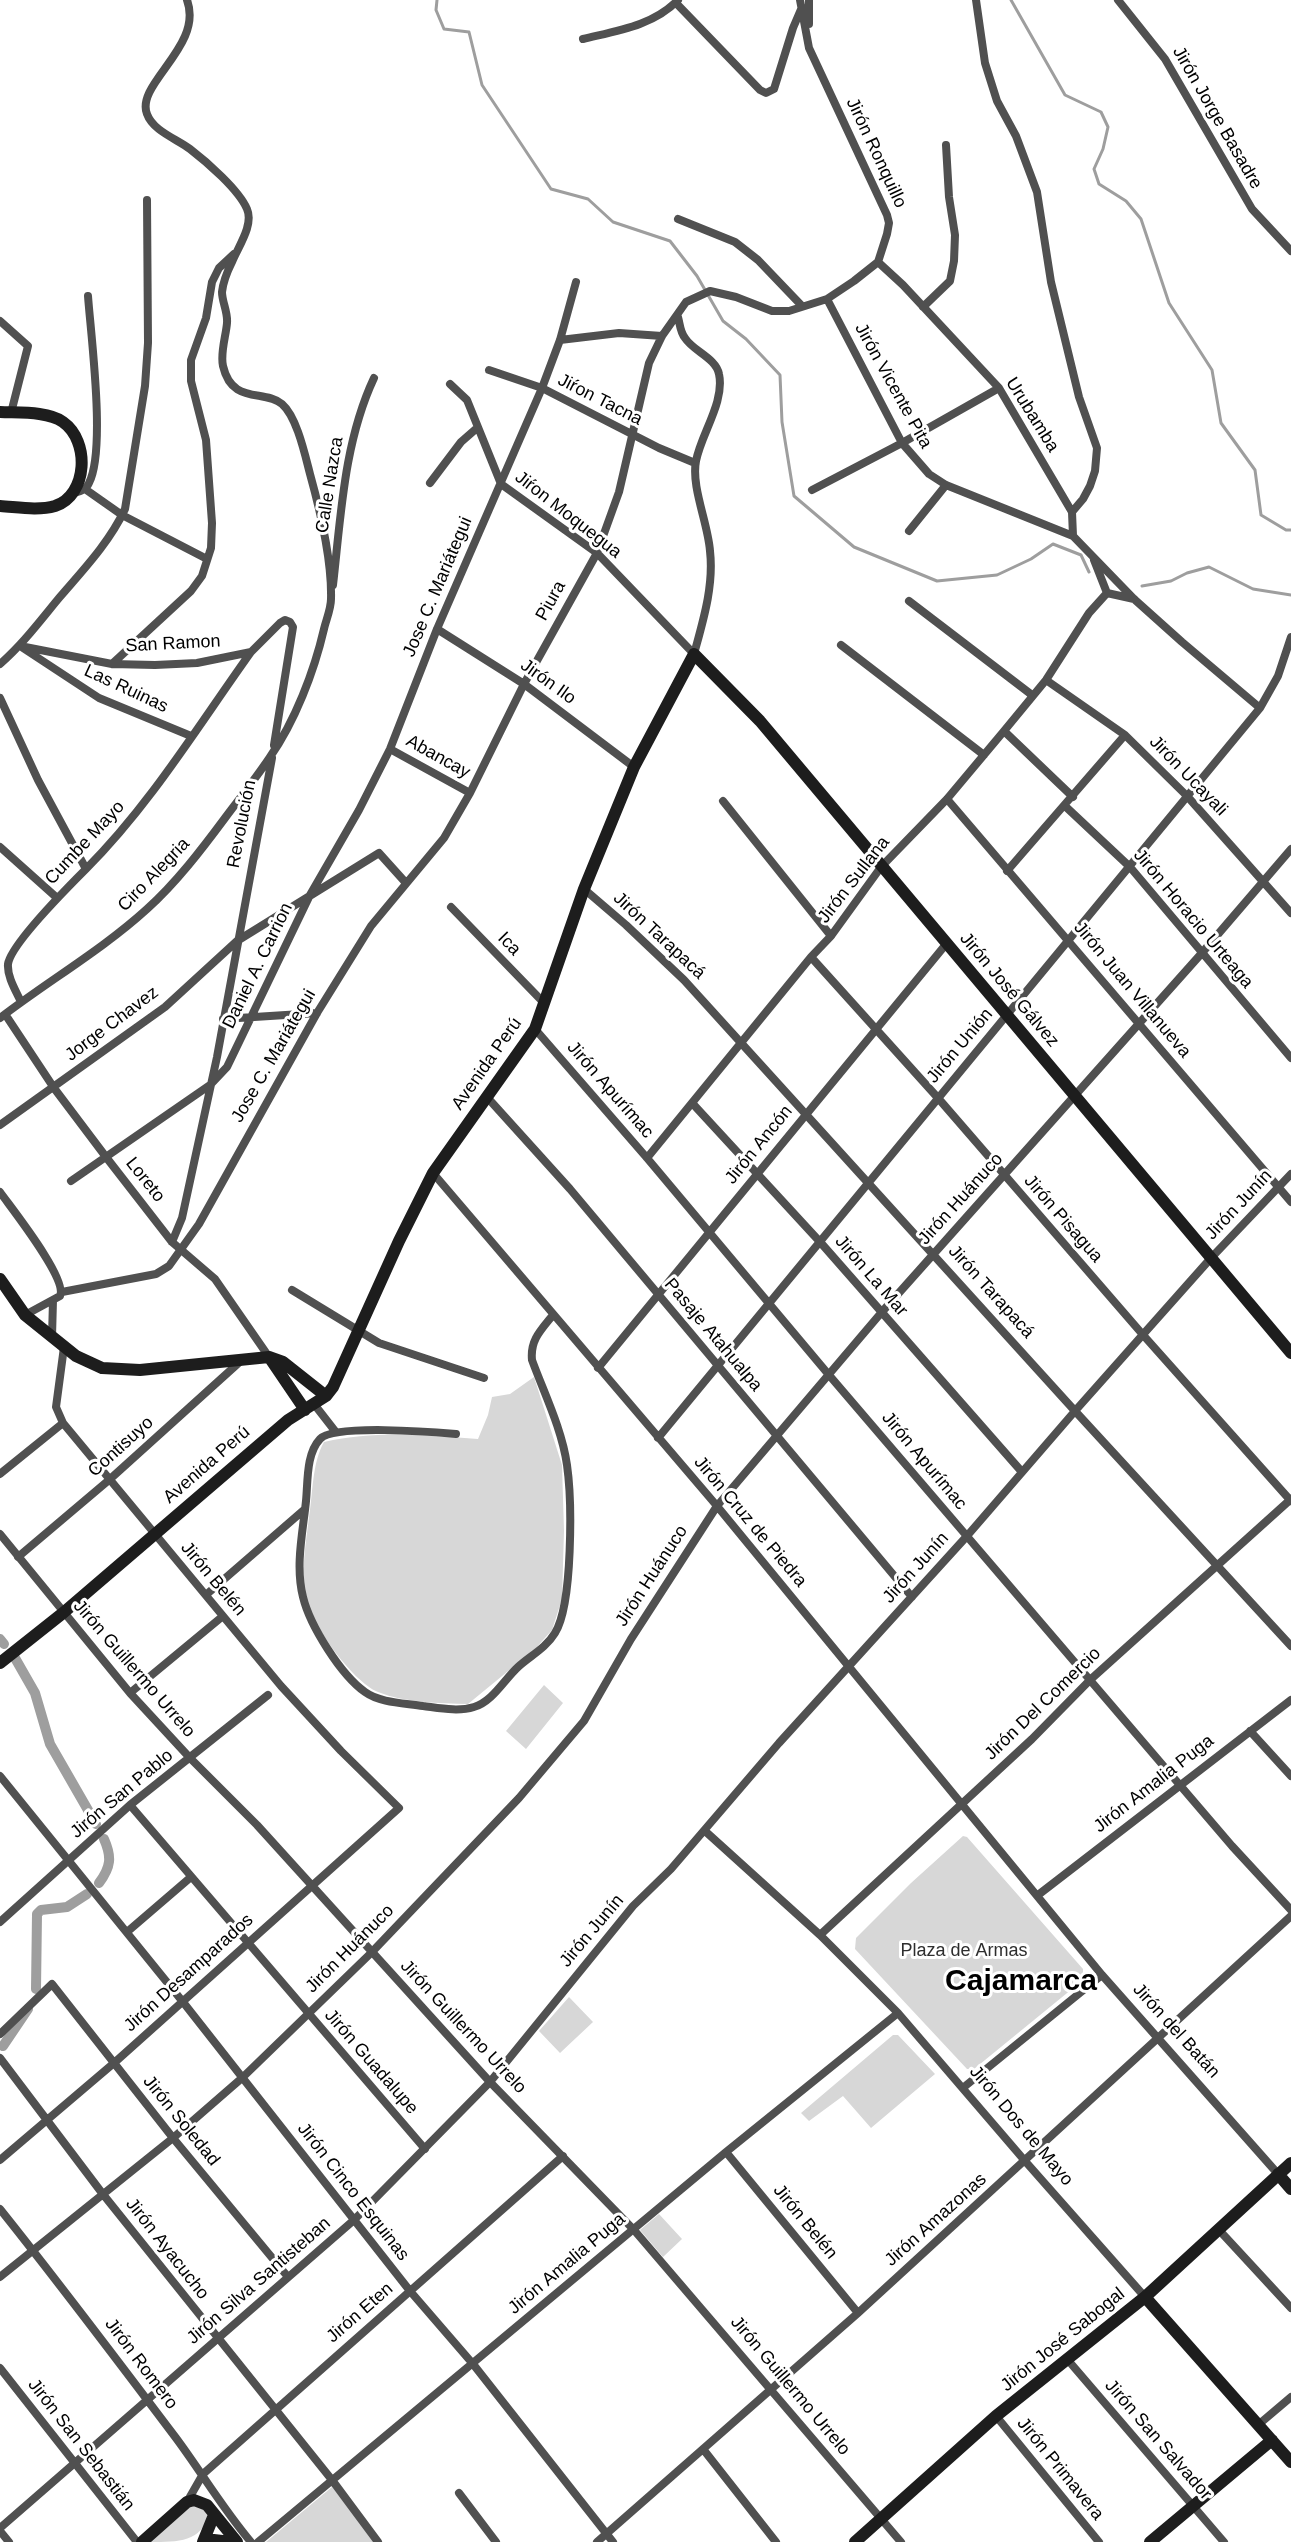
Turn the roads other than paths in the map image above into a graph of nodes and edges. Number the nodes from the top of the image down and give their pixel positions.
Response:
1 (187, 0) edge
2 (976, 0) edge
3 (1118, 0) edge
4 (677, 2) edge
5 (804, 2) edge
6 (582, 39) dead end
7 (946, 145) dead end
8 (147, 200) dead end
9 (678, 219) dead end
10 (1291, 251) edge
11 (236, 252) junction
12 (878, 262) junction
13 (576, 282) dead end
14 (88, 296) dead end
15 (827, 299) junction
16 (802, 306) junction
17 (923, 307) junction
18 (678, 317) junction
19 (0, 321) edge
20 (662, 336) junction
21 (560, 340) junction
22 (489, 370) dead end
23 (374, 378) dead end
24 (450, 384) dead end
25 (542, 388) junction
26 (999, 388) junction
27 (6, 412) edge
28 (477, 428) junction
29 (633, 435) junction
30 (902, 443) junction
31 (695, 463) junction
32 (430, 483) dead end
33 (501, 484) junction
34 (946, 485) junction
35 (812, 490) dead end
36 (80, 491) junction
37 (0, 506) edge
38 (1072, 512) junction
39 (122, 515) junction
40 (909, 531) dead end
41 (1073, 536) junction
42 (597, 553) junction
43 (1092, 556) junction
44 (207, 560) junction
45 (1107, 593) junction
46 (1134, 599) junction
47 (331, 600) junction
48 (909, 600) dead end
49 (437, 629) junction
50 (1291, 637) edge
51 (841, 645) dead end
52 (20, 646) junction
53 (251, 652) junction
54 (694, 654) junction
55 (0, 664) edge
56 (112, 664) junction
57 (1046, 680) junction
58 (524, 684) junction
59 (1032, 695) junction
60 (0, 698) edge
61 (1260, 708) junction
62 (1004, 731) junction
63 (1125, 735) junction
64 (191, 736) junction
65 (390, 748) junction
66 (272, 754) junction
67 (984, 755) junction
68 (634, 767) junction
69 (470, 793) junction
70 (1187, 795) junction
71 (1073, 797) junction
72 (947, 798) junction
73 (723, 801) dead end
74 (1065, 806) junction
75 (0, 847) edge
76 (1291, 849) edge
77 (881, 867) junction
78 (1130, 867) junction
79 (86, 869) junction
80 (1007, 871) junction
81 (1263, 882) junction
82 (406, 883) junction
83 (584, 890) junction
84 (310, 895) junction
85 (56, 897) junction
86 (451, 907) dead end
87 (1291, 913) edge
88 (831, 936) junction
89 (237, 941) junction
90 (1069, 941) junction
91 (947, 944) junction
92 (1201, 954) junction
93 (811, 957) junction
94 (21, 1002) junction
95 (544, 1003) junction
96 (317, 1013) junction
97 (2, 1016) edge
98 (1008, 1016) junction
99 (223, 1019) junction
100 (252, 1019) junction
101 (1139, 1024) junction
102 (535, 1029) junction
103 (877, 1029) junction
104 (741, 1042) junction
105 (1291, 1058) edge
106 (210, 1085) junction
107 (54, 1088) junction
108 (486, 1096) junction
109 (1074, 1097) junction
110 (938, 1098) junction
111 (693, 1104) junction
112 (806, 1113) junction
113 (0, 1125) edge
114 (106, 1157) junction
115 (647, 1158) junction
116 (433, 1173) junction
117 (758, 1173) junction
118 (1291, 1174) edge
119 (1004, 1176) junction
120 (71, 1181) dead end
121 (868, 1183) junction
122 (1278, 1186) junction
123 (0, 1192) edge
124 (1291, 1202) edge
125 (709, 1231) junction
126 (172, 1242) junction
127 (821, 1243) junction
128 (181, 1251) junction
129 (934, 1254) junction
130 (1211, 1258) junction
131 (0, 1279) edge
132 (292, 1290) dead end
133 (62, 1292) junction
134 (657, 1295) junction
135 (53, 1300) junction
136 (769, 1304) junction
137 (881, 1313) junction
138 (25, 1315) junction
139 (553, 1315) junction
140 (358, 1331) junction
141 (1144, 1336) junction
142 (52, 1337) junction
143 (64, 1347) junction
144 (1291, 1353) edge
145 (269, 1357) junction
146 (243, 1359) junction
147 (718, 1366) junction
148 (598, 1368) junction
149 (829, 1375) junction
150 (484, 1378) dead end
151 (326, 1396) junction
152 (309, 1407) junction
153 (1075, 1411) junction
154 (63, 1423) junction
155 (336, 1431) junction
156 (456, 1434) dead end
157 (776, 1436) junction
158 (658, 1438) junction
159 (1022, 1472) junction
160 (0, 1474) edge
161 (109, 1480) junction
162 (1291, 1500) edge
163 (717, 1506) junction
164 (305, 1509) junction
165 (0, 1534) edge
166 (154, 1534) junction
167 (966, 1536) junction
168 (18, 1557) junction
169 (1216, 1564) junction
170 (207, 1594) junction
171 (912, 1597) junction
172 (63, 1613) junction
173 (223, 1616) junction
174 (1291, 1646) edge
175 (0, 1663) edge
176 (848, 1667) junction
177 (1090, 1680) junction
178 (130, 1693) junction
179 (268, 1695) dead end
180 (1291, 1700) edge
181 (1250, 1731) junction
182 (190, 1758) junction
183 (0, 1776) edge
184 (1291, 1776) edge
185 (1180, 1784) junction
186 (962, 1804) junction
187 (130, 1805) junction
188 (399, 1808) joint
189 (705, 1831) junction
190 (69, 1861) junction
191 (191, 1877) junction
192 (311, 1886) junction
193 (1038, 1895) junction
194 (1291, 1910) edge
195 (1291, 1916) edge
196 (0, 1922) edge
197 (127, 1932) junction
198 (820, 1935) junction
199 (249, 1942) junction
200 (371, 1953) junction
201 (1102, 1975) junction
202 (567, 1986) joint
203 (183, 2002) junction
204 (898, 2013) junction
205 (308, 2015) junction
206 (0, 2034) edge
207 (1158, 2037) junction
208 (0, 2058) edge
209 (114, 2063) junction
210 (242, 2078) junction
211 (490, 2082) junction
212 (964, 2087) junction
213 (48, 2120) junction
214 (173, 2138) junction
215 (425, 2148) junction
216 (726, 2152) junction
217 (563, 2156) junction
218 (0, 2160) edge
219 (1025, 2161) junction
220 (1291, 2163) edge
221 (1278, 2174) junction
222 (1291, 2189) edge
223 (102, 2193) junction
224 (0, 2208) edge
225 (354, 2220) junction
226 (1220, 2229) junction
227 (634, 2230) junction
228 (32, 2249) junction
229 (0, 2277) edge
230 (288, 2277) junction
231 (410, 2291) junction
232 (1145, 2297) junction
233 (1291, 2308) edge
234 (858, 2313) junction
235 (218, 2339) junction
236 (1067, 2359) junction
237 (472, 2364) junction
238 (0, 2368) edge
239 (772, 2389) junction
240 (1291, 2397) edge
241 (146, 2398) junction
242 (275, 2410) junction
243 (996, 2416) junction
244 (1258, 2425) junction
245 (1272, 2440) junction
246 (703, 2449) junction
247 (73, 2462) junction
248 (1291, 2462) edge
249 (203, 2474) junction
250 (332, 2480) junction
251 (459, 2493) dead end
252 (216, 2498) junction
253 (187, 2502) junction
254 (1193, 2506) junction
255 (214, 2515) junction
256 (881, 2519) junction
257 (0, 2529) edge
258 (607, 2538) edge
259 (204, 2541) edge
260 (9, 2542) edge
261 (137, 2542) edge
262 (142, 2542) edge
263 (231, 2542) edge
264 (237, 2542) edge
265 (251, 2542) edge
266 (258, 2542) edge
267 (378, 2542) edge
268 (496, 2542) edge
269 (597, 2542) edge
270 (613, 2542) edge
271 (776, 2542) edge
272 (855, 2542) edge
273 (901, 2542) edge
274 (1099, 2542) edge
275 (1150, 2542) edge
276 (1224, 2542) edge

1 - 11 street
2 - 38 street
3 - 10 street, Jirón Jorge Basadre
4 - 5 street
4 - 6 street
5 - 12 street, Jirón Ronquillo
7 - 17 street
8 - 39 street
9 - 16 street
11 - 44 street
11 - 47 street
12 - 15 street
12 - 17 street, Urubamba
13 - 21 street, Jose C. Mariátegui
14 - 36 street
15 - 16 street
15 - 30 street, Jirón Vicente Pita
16 - 18 street
17 - 26 street, Urubamba
18 - 20 street, Piura
18 - 31 street, Avenida Perú
19 - 27 street
20 - 21 street
20 - 29 street, Piura
21 - 25 street, Jose C. Mariátegui
22 - 25 street, Jiŕon Tacna
23 - 47 street, Calle Nazca
24 - 28 street, Jiŕon Moquegua
25 - 29 street, Jiŕon Tacna
25 - 33 street, Jose C. Mariátegui
26 - 30 street
26 - 38 street, Urubamba
27 - 36 street
28 - 32 street
28 - 33 street, Jiŕon Moquegua
29 - 31 street, Jiŕon Tacna
29 - 42 street, Piura
30 - 34 street, Jirón Vicente Pita
30 - 35 street
31 - 54 street, Avenida Perú
33 - 42 street, Jiŕon Moquegua
33 - 49 street, Jose C. Mariátegui
34 - 40 street
34 - 41 street, Jirón Vicente Pita
36 - 37 street
36 - 39 street
38 - 41 street, Urubamba
39 - 44 street
39 - 52 street
41 - 43 street
42 - 54 street, Jiŕon Moquegua
42 - 58 street, Piura
43 - 45 street
43 - 46 street
44 - 56 street
45 - 46 street
45 - 57 street, Jirón Sullana
46 - 61 street
47 - 66 street
48 - 59 street
49 - 58 street, Jirón Ilo
49 - 65 street, Jose C. Mariátegui
50 - 61 street, Jirón Unión
51 - 67 street
52 - 55 street
52 - 56 street, San Ramon
52 - 64 street, Las Ruinas
53 - 56 street, San Ramon
53 - 64 street, Cumbe Mayo
53 - 66 street, Revolución
54 - 68 street, Avenida Perú
54 - 77 street, Jirón José Gálvez
57 - 59 street, Jirón Sullana
57 - 63 street, Jirón Ucayali
58 - 68 street, Jirón Ilo
58 - 69 street, Piura
59 - 62 street, Jirón Sullana
60 - 79 street
61 - 70 street, Jirón Unión
62 - 67 street, Jirón Sullana
62 - 71 street
63 - 70 street, Jirón Ucayali
63 - 71 street
64 - 79 street, Cumbe Mayo
65 - 69 street, Abancay
65 - 84 street, Jose C. Mariátegui
66 - 89 street, Revolución
66 - 94 street, Ciro Alegria
67 - 72 street, Jirón Sullana
68 - 83 street, Avenida Perú
69 - 82 street, Piura
70 - 78 street, Jirón Unión
70 - 81 street, Jirón Ucayali
71 - 74 street
72 - 77 street, Jirón Sullana
72 - 80 street, Jirón Juan Villanueva
73 - 88 street
74 - 78 street, Jirón Horacio Urteaga
74 - 80 street
75 - 85 street
76 - 81 street, Jirón Huánuco
77 - 88 street, Jirón Sullana
77 - 91 street, Jirón José Gálvez
78 - 90 street, Jirón Unión
78 - 92 street, Jirón Horacio Urteaga
79 - 85 street, Cumbe Mayo
80 - 90 street, Jirón Juan Villanueva
81 - 87 street, Jirón Ucayali
81 - 92 street, Jirón Huánuco
82 - 84 street, Jorge Chavez
82 - 96 street, Jose C. Mariátegui
83 - 95 street, Avenida Perú
83 - 104 street, Jirón Tarapacá
84 - 89 street, Jorge Chavez
84 - 100 street, Daniel A. Carrion
85 - 94 street, Cumbe Mayo
86 - 95 street, Ica
88 - 93 street, Jirón Sullana
89 - 99 street, Revolución
89 - 107 street, Jorge Chavez
90 - 98 street, Jirón Unión
90 - 101 street, Jirón Juan Villanueva
91 - 98 street, Jirón José Gálvez
91 - 103 street, Jirón Ancón
92 - 101 street, Jirón Huánuco
92 - 105 street, Jirón Horacio Urteaga
93 - 103 street, Jirón Pisagua
93 - 104 street, Jirón Sullana
94 - 97 street, Ciro Alegria
95 - 102 street, Avenida Perú
96 - 100 street
96 - 128 street, Jose C. Mariátegui
97 - 107 street, Loreto
98 - 109 street, Jirón José Gálvez
98 - 110 street, Jirón Unión
99 - 100 street
99 - 106 street, Revolución
100 - 106 street, Daniel A. Carrion
101 - 109 street, Jirón Huánuco
101 - 122 street, Jirón Juan Villanueva
102 - 108 street, Avenida Perú
102 - 115 street, Jirón Apurímac
103 - 110 street, Jirón Pisagua
103 - 112 street, Jirón Ancón
104 - 111 street, Jirón Sullana
104 - 112 street, Jirón Tarapacá
106 - 114 street
106 - 126 street
107 - 113 street, Jorge Chavez
107 - 114 street, Loreto
108 - 116 street, Avenida Perú
108 - 134 street, Pasaje Atahualpa
109 - 119 street, Jirón Huánuco
109 - 130 street, Jirón José Gálvez
110 - 119 street, Jirón Pisagua
110 - 121 street, Jirón Unión
111 - 115 street, Jirón Sullana
111 - 117 street, Jirón La Mar
112 - 117 street, Jirón Ancón
112 - 121 street, Jirón Tarapacá
114 - 120 street
114 - 126 street, Loreto
115 - 125 street, Jirón Apurímac
116 - 139 street, Jirón Cruz de Piedra
116 - 140 street, Avenida Perú
117 - 125 street, Jirón Ancón
117 - 127 street, Jirón La Mar
118 - 122 street, Jirón Junín
119 - 129 street, Jirón Huánuco
119 - 141 street, Jirón Pisagua
121 - 127 street, Jirón Unión
121 - 129 street, Jirón Tarapacá
122 - 124 street, Jirón Juan Villanueva
122 - 130 street, Jirón Junín
123 - 133 street
125 - 134 street, Jirón Ancón
125 - 136 street, Jirón Apurímac
126 - 128 street, Loreto
127 - 136 street, Jirón Unión
127 - 137 street, Jirón La Mar
128 - 133 street, Jose C. Mariátegui
128 - 145 street, Loreto
129 - 137 street, Jirón Huánuco
129 - 153 street, Jirón Tarapacá
130 - 141 street, Jirón Junín
130 - 144 street, Jirón José Gálvez
131 - 138 street
132 - 140 street
133 - 135 street
134 - 147 street, Pasaje Atahualpa
134 - 148 street, Jirón Ancón
135 - 138 street
135 - 142 street
136 - 147 street, Jirón Unión
136 - 149 street, Jirón Apurímac
137 - 149 street, Jirón Huánuco
137 - 159 street, Jirón La Mar
138 - 142 street
139 - 148 street, Jirón Cruz de Piedra
139 - 164 street
140 - 150 street
140 - 151 street, Avenida Perú
141 - 153 street, Jirón Junín
141 - 162 street, Jirón Pisagua
142 - 143 street
143 - 146 street
143 - 154 street, Jirón Belén
145 - 146 street
145 - 151 street
145 - 152 street
146 - 161 street, Contisuyo
147 - 157 street, Pasaje Atahualpa
147 - 158 street, Jirón Unión
148 - 158 street, Jirón Cruz de Piedra
149 - 157 street, Jirón Huánuco
149 - 167 street, Jirón Apurímac
151 - 152 street, Avenida Perú
152 - 155 street
152 - 166 street, Avenida Perú
153 - 159 street, Jirón Junín
153 - 169 street, Jirón Tarapacá
154 - 160 street
154 - 161 street, Jirón Belén
155 - 156 street
155 - 164 street
157 - 163 street, Jirón Huánuco
157 - 171 street, Pasaje Atahualpa
158 - 163 street, Jirón Cruz de Piedra
159 - 167 street, Jirón Junín
161 - 166 street, Jirón Belén
161 - 168 street, Contisuyo
162 - 169 street, Jirón Del Comercio
163 - 176 street, Jirón Cruz de Piedra
163 - 200 street, Jirón Huánuco
164 - 170 street
165 - 168 street, Jirón Guillermo Urrelo
166 - 170 street, Jirón Belén
166 - 172 street, Avenida Perú
167 - 171 street, Jirón Junín
167 - 177 street, Jirón Apurímac
168 - 172 street, Jirón Guillermo Urrelo
169 - 174 street, Jirón Tarapacá
169 - 177 street, Jirón Del Comercio
170 - 173 street, Jirón Belén
171 - 176 street, Jirón Junín
172 - 175 street, Avenida Perú
172 - 178 street, Jirón Guillermo Urrelo
173 - 178 street
173 - 188 street, Jirón Belén
176 - 186 street, Jirón Cruz de Piedra
176 - 189 street, Jirón Junín
177 - 185 street, Jirón Apurímac
177 - 186 street, Jirón Del Comercio
178 - 182 street, Jirón Guillermo Urrelo
179 - 182 street, Jirón San Pablo
180 - 181 street, Jirón Amalia Puga
181 - 184 street
181 - 185 street, Jirón Amalia Puga
182 - 187 street, Jirón San Pablo
182 - 192 street, Jirón Guillermo Urrelo
183 - 190 street, Jirón Cinco Esquinas
185 - 193 street, Jirón Amalia Puga
185 - 194 street, Jirón Apurímac
186 - 193 street, Jirón Cruz de Piedra
186 - 198 street, Jirón Del Comercio
187 - 190 street, Jirón San Pablo
187 - 191 street, Jirón Guadalupe
188 - 192 street, Jirón Desamparados
189 - 198 street, Jirón Dos de Mayo
189 - 202 street, Jirón Junín
190 - 196 street, Jirón San Pablo
190 - 197 street, Jirón Cinco Esquinas
191 - 197 street
191 - 199 street, Jirón Guadalupe
192 - 199 street, Jirón Desamparados
192 - 200 street, Jirón Guillermo Urrelo
193 - 201 street, Jirón del Batán
195 - 207 street, Jirón Amazonas
197 - 203 street, Jirón Cinco Esquinas
198 - 204 street, Jirón Dos de Mayo
199 - 203 street, Jirón Desamparados
199 - 205 street, Jirón Guadalupe
200 - 205 street, Jirón Huánuco
200 - 211 street, Jirón Guillermo Urrelo
201 - 207 street, Jirón del Batán
201 - 212 street
202 - 211 street, Jirón Silva Santisteban
203 - 209 street, Jirón Desamparados
203 - 210 street, Jirón Cinco Esquinas
204 - 212 street, Jirón Dos de Mayo
204 - 216 street, Jirón Amalia Puga
205 - 210 street, Jirón Huánuco
205 - 215 street, Jirón Guadalupe
206 - 209 street, Jirón Soledad
207 - 219 street, Jirón Amazonas
207 - 221 street, Jirón del Batán
208 - 213 street, Jirón Ayacucho
209 - 213 street, Jirón Desamparados
209 - 214 street, Jirón Soledad
210 - 214 street, Jirón Huánuco
210 - 225 street, Jirón Cinco Esquinas
211 - 215 street, Jirón Silva Santisteban
211 - 217 street, Jirón Guillermo Urrelo
212 - 219 street, Jirón Dos de Mayo
213 - 218 street, Jirón Desamparados
213 - 223 street, Jirón Ayacucho
214 - 223 street, Jirón Huánuco
214 - 230 street, Jirón Soledad
215 - 225 street, Jirón Silva Santisteban
216 - 227 street, Jirón Amalia Puga
216 - 234 street, Jirón Belén
217 - 227 street, Jirón Guillermo Urrelo
217 - 231 street, Jirón Eten
219 - 232 street, Jirón Dos de Mayo
219 - 234 street, Jirón Amazonas
220 - 221 street, Jirón José Sabogal
221 - 222 street, Jirón del Batán
221 - 226 street, Jirón José Sabogal
223 - 228 street, Jirón Huánuco
223 - 235 street, Jirón Ayacucho
224 - 228 street, Jirón Romero
225 - 230 street, Jirón Silva Santisteban
225 - 231 street, Jirón Cinco Esquinas
226 - 232 street, Jirón José Sabogal
226 - 233 street
227 - 237 street, Jirón Amalia Puga
227 - 239 street, Jirón Guillermo Urrelo
228 - 229 street, Jirón Huánuco
228 - 241 street, Jirón Romero
230 - 235 street, Jirón Silva Santisteban
231 - 237 street, Jirón Cinco Esquinas
231 - 242 street, Jirón Eten
232 - 236 street, Jirón José Sabogal
232 - 244 street, Jirón Dos de Mayo
234 - 239 street, Jirón Amazonas
235 - 241 street, Jirón Silva Santisteban
235 - 242 street, Jirón Ayacucho
236 - 243 street, Jirón José Sabogal
236 - 254 street, Jirón San Salvador
237 - 250 street, Jirón Amalia Puga
237 - 258 street, Jirón Cinco Esquinas
238 - 247 street, Jirón San Sebastián
239 - 246 street, Jirón Amazonas
239 - 256 street, Jirón Guillermo Urrelo
240 - 244 street
241 - 247 street, Jirón Silva Santisteban
241 - 249 street, Jirón Romero
242 - 249 street, Jirón Eten
242 - 250 street, Jirón Ayacucho
243 - 256 street, Jirón José Sabogal
243 - 274 street, Jirón Primavera
244 - 245 street, Jirón Dos de Mayo
245 - 248 street, Jirón Dos de Mayo
245 - 254 street
246 - 258 street, Jirón Amazonas
246 - 271 street
247 - 257 street, Jirón Silva Santisteban
247 - 261 street, Jirón San Sebastián
249 - 252 street, Jirón Romero
249 - 253 street, Jirón Eten
250 - 266 street, Jirón Amalia Puga
250 - 267 street, Jirón Ayacucho
251 - 268 street
252 - 255 street
252 - 265 street, Jirón Romero
253 - 255 street
253 - 262 street
254 - 275 street
254 - 276 street, Jirón San Salvador
255 - 259 street
255 - 264 street
256 - 272 street, Jirón José Sabogal
256 - 273 street, Jirón Guillermo Urrelo
257 - 260 street
258 - 269 street, Jirón Amazonas
258 - 270 street, Jirón Cinco Esquinas
259 - 263 street

